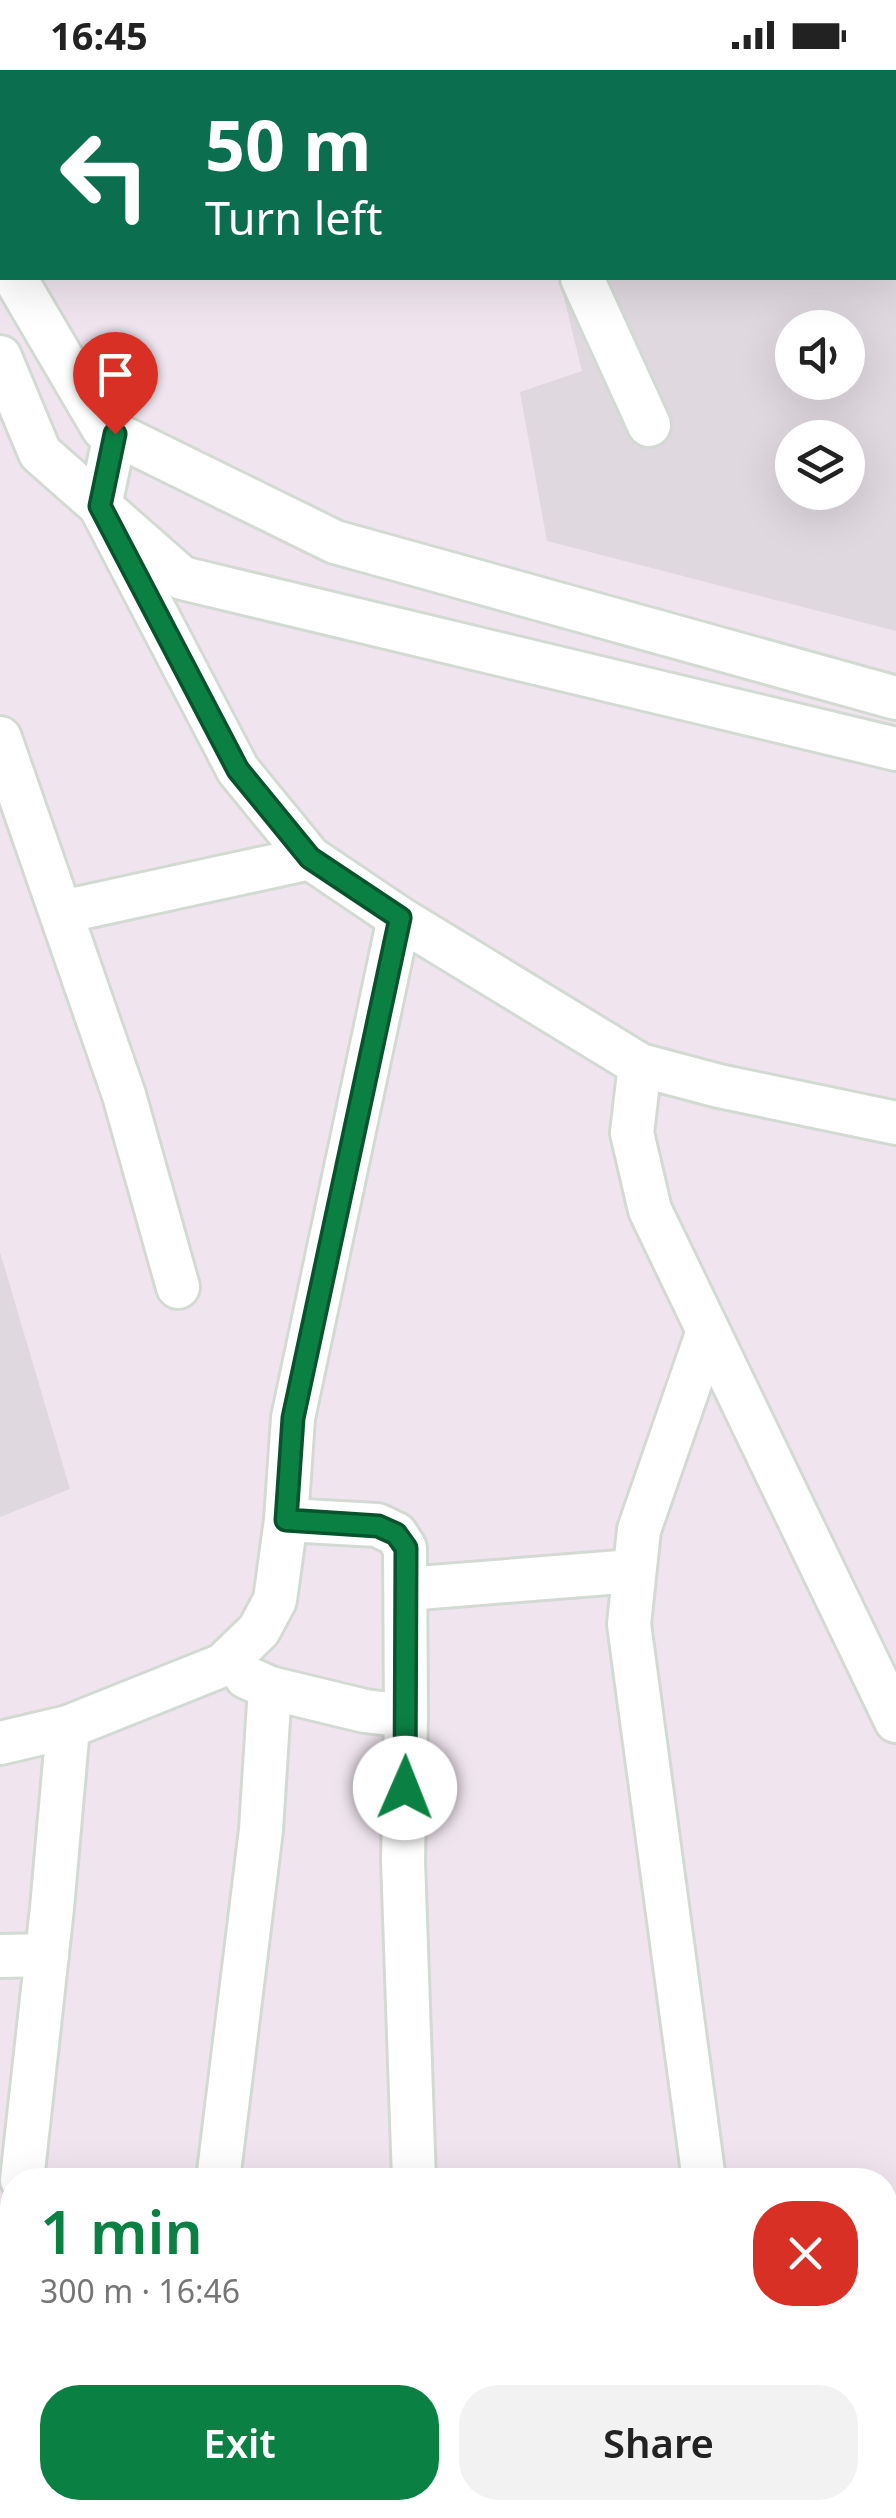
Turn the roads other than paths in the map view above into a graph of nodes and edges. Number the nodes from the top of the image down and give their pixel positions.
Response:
1 (16, 280) edge
2 (583, 280) edge
3 (0, 357) edge
4 (648, 425) dead end
5 (115, 434) junction
6 (100, 506) junction
7 (896, 698) edge
8 (0, 738) edge
9 (896, 749) edge
10 (310, 858) junction
11 (62, 912) junction
12 (400, 918) junction
13 (640, 1065) junction
14 (896, 1123) edge
15 (178, 1287) dead end
16 (708, 1331) junction
17 (286, 1520) junction
18 (633, 1570) junction
19 (406, 1588) junction
20 (223, 1666) junction
21 (270, 1688) junction
22 (406, 1716) junction
23 (896, 1721) edge
24 (68, 1728) junction
25 (0, 1743) edge
26 (0, 1956) edge
27 (47, 1956) junction
28 (15, 2109) edge
29 (21, 2168) edge
30 (220, 2168) edge
31 (414, 2168) edge
32 (702, 2168) edge

1 - 5 street
2 - 4 street
3 - 6 street
5 - 6 street
5 - 7 street
6 - 9 street
6 - 10 street
8 - 11 street
10 - 11 street
10 - 12 street
11 - 15 street
12 - 13 street
12 - 17 street
13 - 14 street
13 - 16 street
16 - 18 street
16 - 23 street
17 - 19 street
17 - 20 street
18 - 19 street
18 - 32 street
19 - 22 street
20 - 21 street
20 - 24 street
21 - 22 street
21 - 30 street
22 - 31 street
24 - 25 street
24 - 27 street
26 - 27 street
27 - 28 street
28 - 29 street

